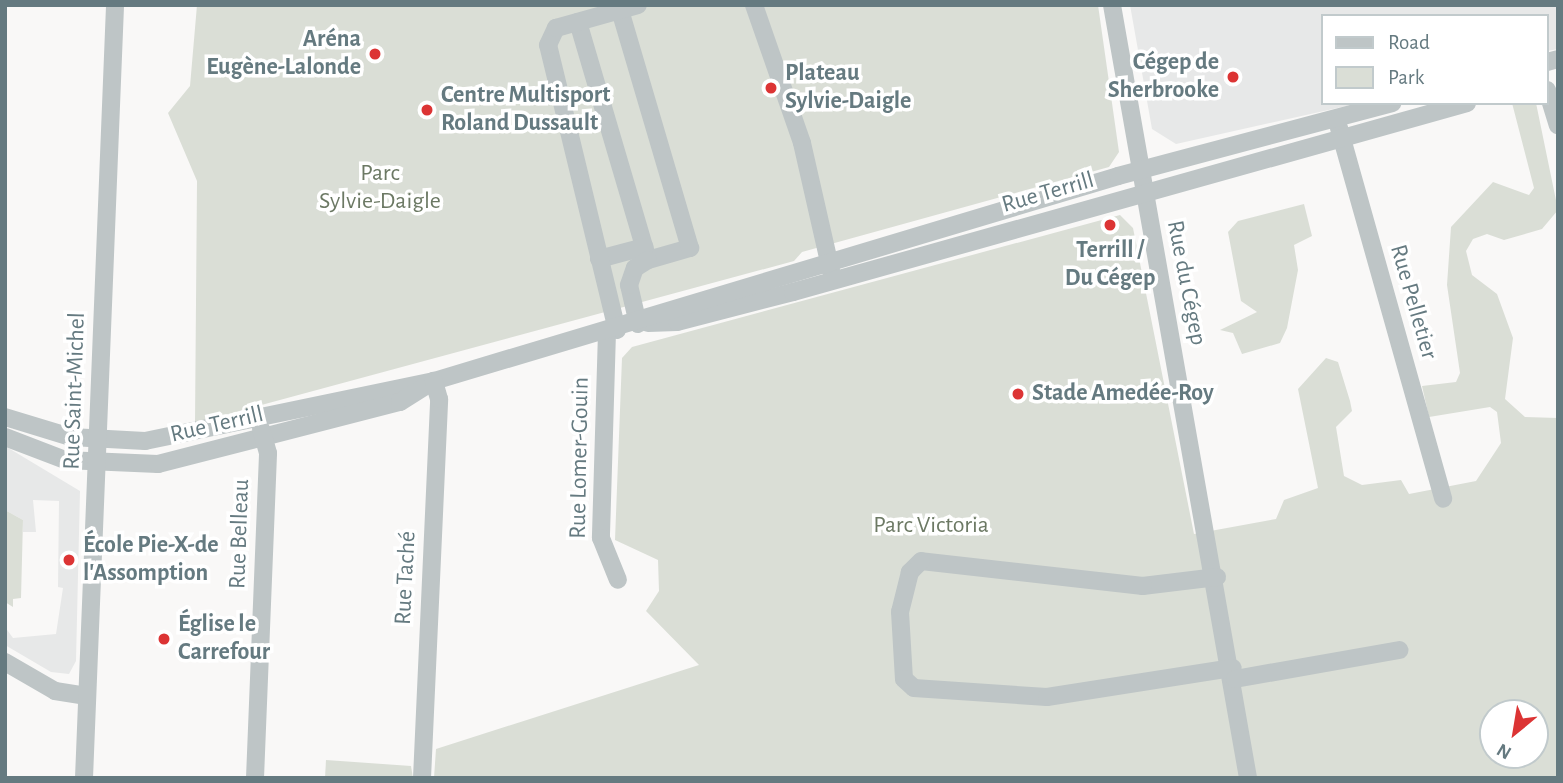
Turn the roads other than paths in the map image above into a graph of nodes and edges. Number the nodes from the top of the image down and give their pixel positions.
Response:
1 (115, 5) edge
2 (638, 5) edge
3 (754, 5) edge
4 (1112, 5) edge
5 (620, 10) junction
6 (578, 22) junction
7 (1549, 96) edge
8 (1385, 105) edge
9 (1460, 105) edge
10 (1336, 118) junction
11 (1558, 125) edge
12 (1342, 137) junction
13 (1140, 170) junction
14 (1143, 191) junction
15 (646, 254) junction
16 (599, 258) junction
17 (828, 261) junction
18 (833, 281) junction
19 (640, 323) junction
20 (612, 331) junction
21 (434, 381) junction
22 (5, 416) edge
23 (258, 420) junction
24 (5, 437) edge
25 (264, 440) junction
26 (97, 441) junction
27 (96, 464) junction
28 (1443, 499) dead end
29 (1217, 577) junction
30 (618, 580) dead end
31 (1399, 650) dead end
32 (5, 662) edge
33 (1234, 673) junction
34 (87, 696) junction
35 (84, 778) edge
36 (255, 778) edge
37 (422, 778) edge
38 (1248, 778) edge

1 - 26 street, Rue Saint-Michel
2 - 5 street, Rue Lomer-Gouin
3 - 17 street
4 - 13 street, Rue du Cégep
5 - 6 street, Rue Lomer-Gouin
5 - 15 street
6 - 15 street
6 - 16 street, Rue Lomer-Gouin
7 - 11 street
8 - 10 street, Rue Terrill
9 - 12 street, Rue Terrill
10 - 12 street, Rue Pelletier
10 - 13 street, Rue Terrill
12 - 14 street, Rue Terrill
12 - 28 street, Rue Pelletier
13 - 14 street, Rue du Cégep
13 - 17 street, Rue Terrill
14 - 18 street, Rue Terrill
14 - 29 street, Rue du Cégep
15 - 16 street
15 - 19 street
16 - 20 street, Rue Lomer-Gouin
17 - 18 street
17 - 19 street, Rue Terrill
18 - 19 street, Rue Terrill
19 - 20 street, Rue Terrill
20 - 21 street, Rue Terrill
20 - 30 street, Rue Lomer-Gouin
21 - 23 street, Rue Terrill
21 - 25 street, Rue Terrill
21 - 37 street, Rue Taché
22 - 26 street, Rue Terrill
23 - 25 street, Rue Belleau
23 - 26 street, Rue Terrill
24 - 27 street, Rue Terrill
25 - 27 street, Rue Terrill
25 - 36 street, Rue Belleau
26 - 27 street, Rue Saint-Michel
27 - 34 street, Rue Saint-Michel
29 - 33 street, Rue du Cégep
29 - 33 street
31 - 33 street
32 - 34 street
33 - 38 street, Rue du Cégep
34 - 35 street, Rue Saint-Michel

